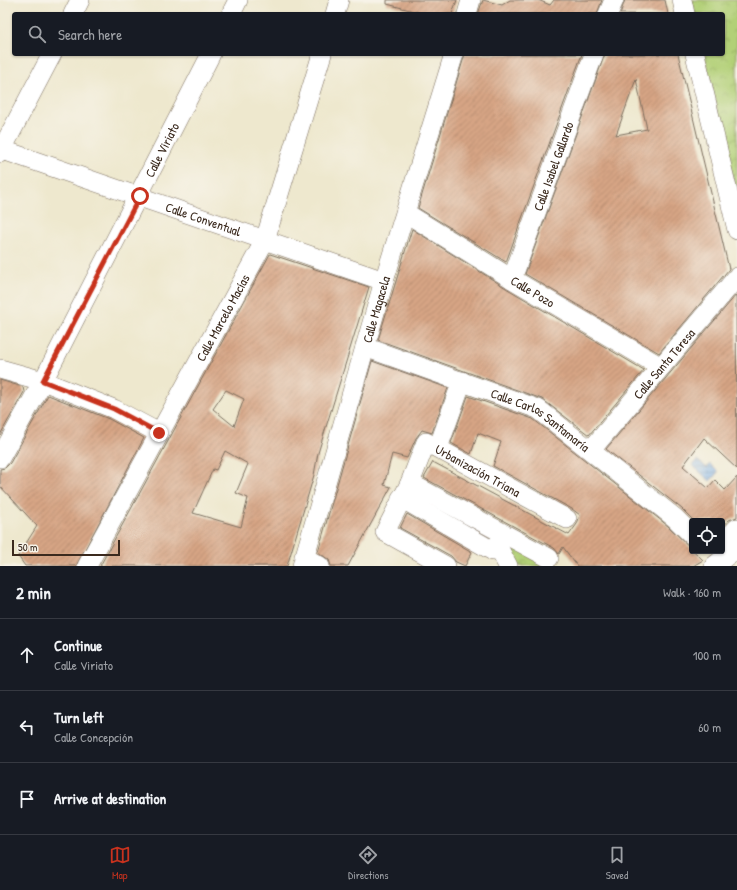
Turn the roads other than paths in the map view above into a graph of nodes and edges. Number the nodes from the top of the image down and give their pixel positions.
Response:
1 (80, 0) edge
2 (238, 0) edge
3 (339, 0) edge
4 (471, 0) edge
5 (614, 0) edge
6 (682, 0) edge
7 (74, 12) edge
8 (232, 12) edge
9 (336, 12) edge
10 (468, 12) edge
11 (609, 12) edge
12 (685, 12) edge
13 (51, 56) edge
14 (210, 56) edge
15 (321, 56) edge
16 (453, 56) edge
17 (593, 56) edge
18 (695, 56) edge
19 (1, 150) edge
20 (140, 196) junction
21 (406, 212) junction
22 (737, 230) edge
23 (265, 240) junction
24 (737, 277) edge
25 (512, 279) junction
26 (384, 281) junction
27 (365, 347) junction
28 (661, 367) junction
29 (0, 369) edge
30 (43, 381) junction
31 (462, 382) junction
32 (159, 433) junction
33 (438, 448) junction
34 (591, 450) junction
35 (0, 458) edge
36 (405, 491) junction
37 (567, 519) dead end
38 (737, 528) edge
39 (689, 532) edge
40 (737, 548) edge
41 (495, 549) edge
42 (716, 557) edge
43 (549, 558) dead end
44 (308, 563) edge
45 (87, 566) edge
46 (446, 566) edge
47 (508, 566) edge

1 - 7 street
2 - 8 street
3 - 9 street
4 - 10 street
5 - 11 street
6 - 12 street
13 - 19 street
14 - 20 street, Calle Viriato
15 - 23 street, Calle Marcelo Macías
16 - 21 street, Calle Magacela
17 - 25 street, Calle Isabel Gallardo
18 - 22 street
19 - 20 street, Calle Conventual
20 - 23 street, Calle Conventual
20 - 30 street, Calle Viriato
21 - 25 street, Calle Pozo
21 - 26 street, Calle Magacela
23 - 26 street, Calle Conventual
23 - 32 street, Calle Marcelo Macías
24 - 28 street, Calle Santa Teresa
25 - 28 street, Calle Pozo
26 - 27 street, Calle Magacela
27 - 31 street, Calle Carlos Santamaría
27 - 44 street, Calle Magacela
28 - 34 street, Calle Santa Teresa
29 - 30 street
30 - 32 street
30 - 35 street, Calle Viriato
31 - 33 street
31 - 34 street, Calle Carlos Santamaría
32 - 45 street, Calle Marcelo Macías
33 - 36 street, Urbanización Triana
33 - 37 street, Urbanización Triana
34 - 39 street, Calle Carlos Santamaría
36 - 41 street
36 - 46 street, Urbanización Triana
38 - 42 street
40 - 42 street
41 - 43 street
41 - 47 street

